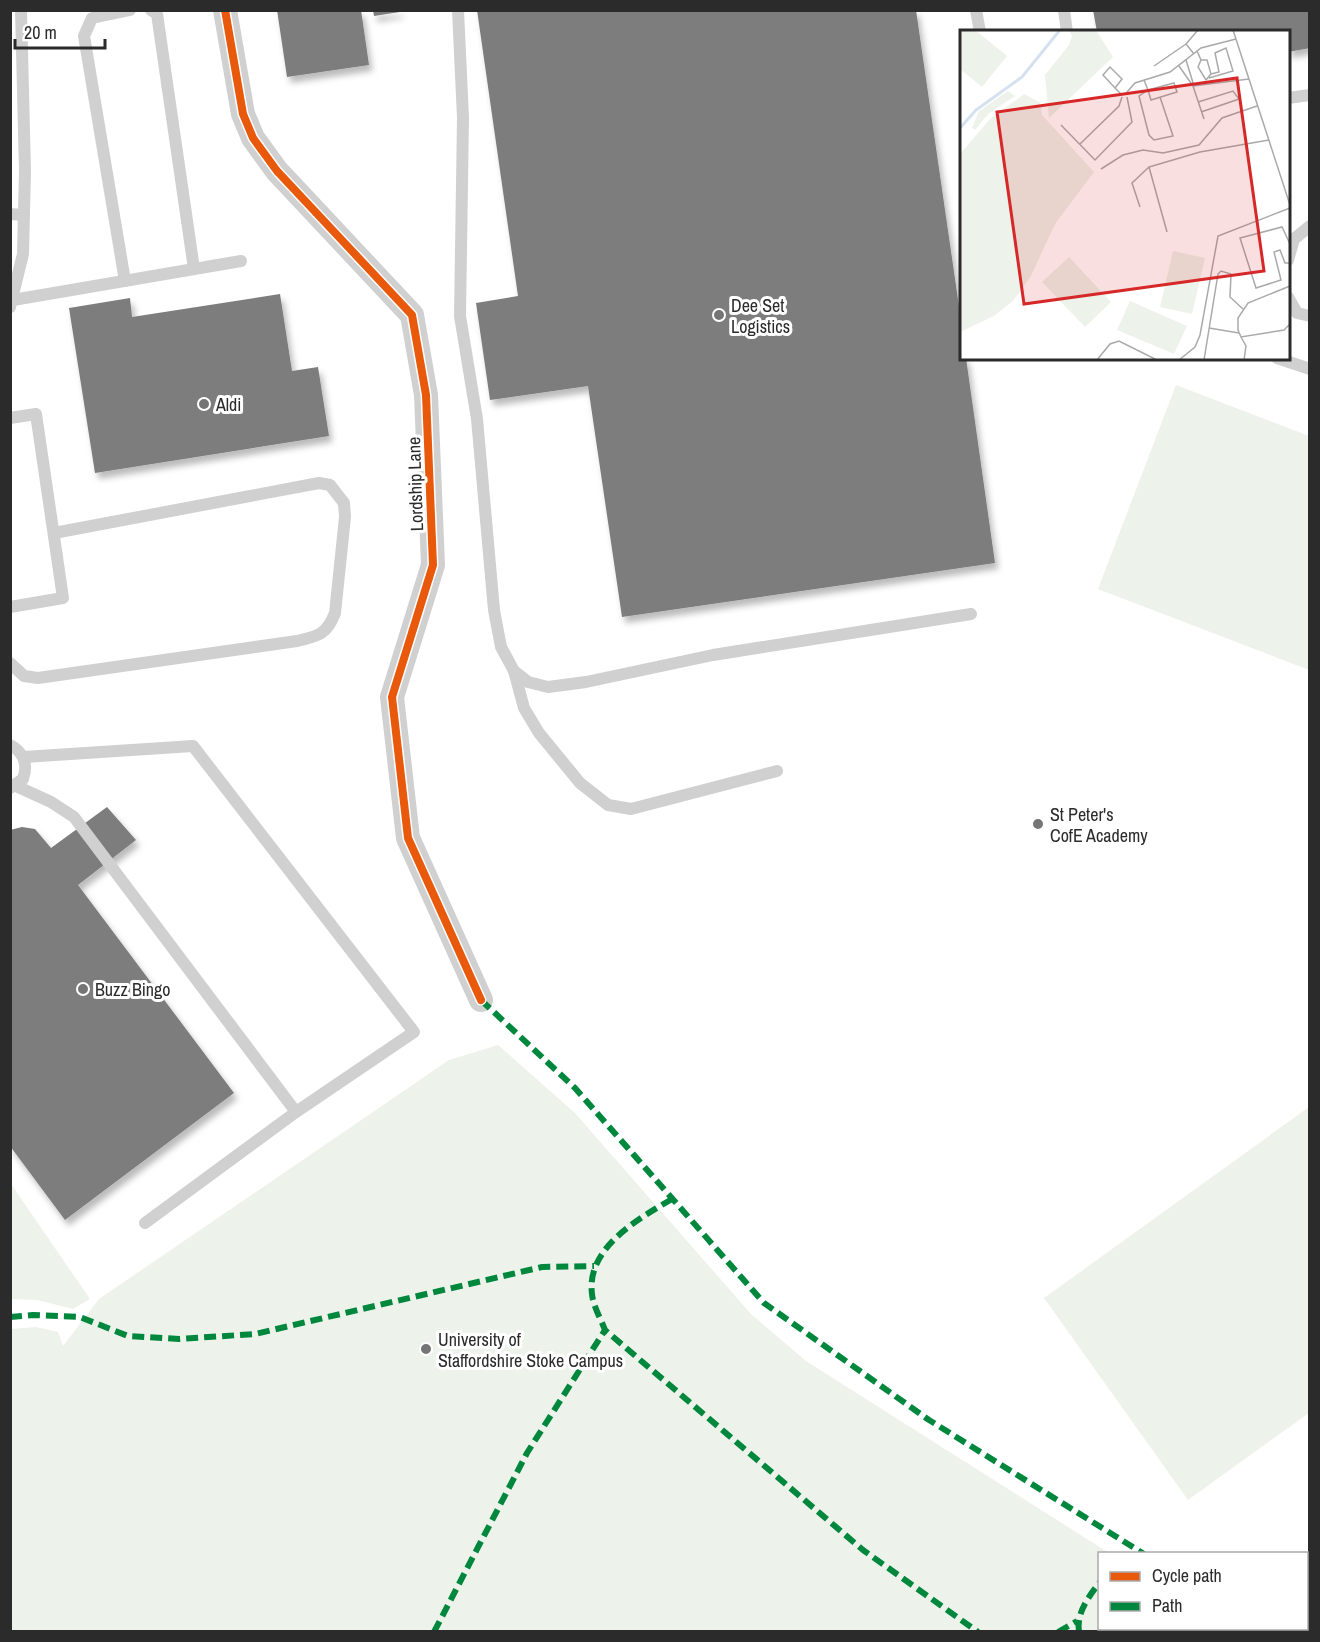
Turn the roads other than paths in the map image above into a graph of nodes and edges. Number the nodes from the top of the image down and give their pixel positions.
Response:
1 (21, 10) edge
2 (130, 10) edge
3 (151, 10) edge
4 (225, 10) edge
5 (458, 10) edge
6 (976, 10) edge
7 (1064, 10) edge
8 (980, 30) edge
9 (1067, 30) edge
10 (1310, 95) edge
11 (1290, 98) edge
12 (10, 214) edge
13 (24, 215) junction
14 (1310, 226) edge
15 (1290, 253) edge
16 (241, 261) dead end
17 (194, 269) junction
18 (125, 280) junction
19 (12, 298) edge
20 (1290, 299) edge
21 (1303, 315) edge
22 (1283, 360) edge
23 (1310, 369) edge
24 (10, 418) edge
25 (54, 532) junction
26 (10, 607) edge
27 (970, 614) dead end
28 (10, 663) edge
29 (514, 671) junction
30 (10, 745) edge
31 (24, 757) junction
32 (777, 771) dead end
33 (13, 787) edge
34 (481, 1000) dead end
35 (296, 1112) junction
36 (146, 1223) dead end

1 - 13 lane
2 - 18 lane
3 - 17 lane
4 - 34 street, Lordship Lane
5 - 29 lane
6 - 8 lane
7 - 9 lane
10 - 11 lane
12 - 13 lane
13 - 19 lane
14 - 15 lane
16 - 17 lane
17 - 18 lane
18 - 19 lane
20 - 21 lane
22 - 23 lane
24 - 25 lane
25 - 26 lane
25 - 28 lane
27 - 29 lane
29 - 32 lane
30 - 31 lane
31 - 33 lane
31 - 35 lane
33 - 35 lane
35 - 36 lane

